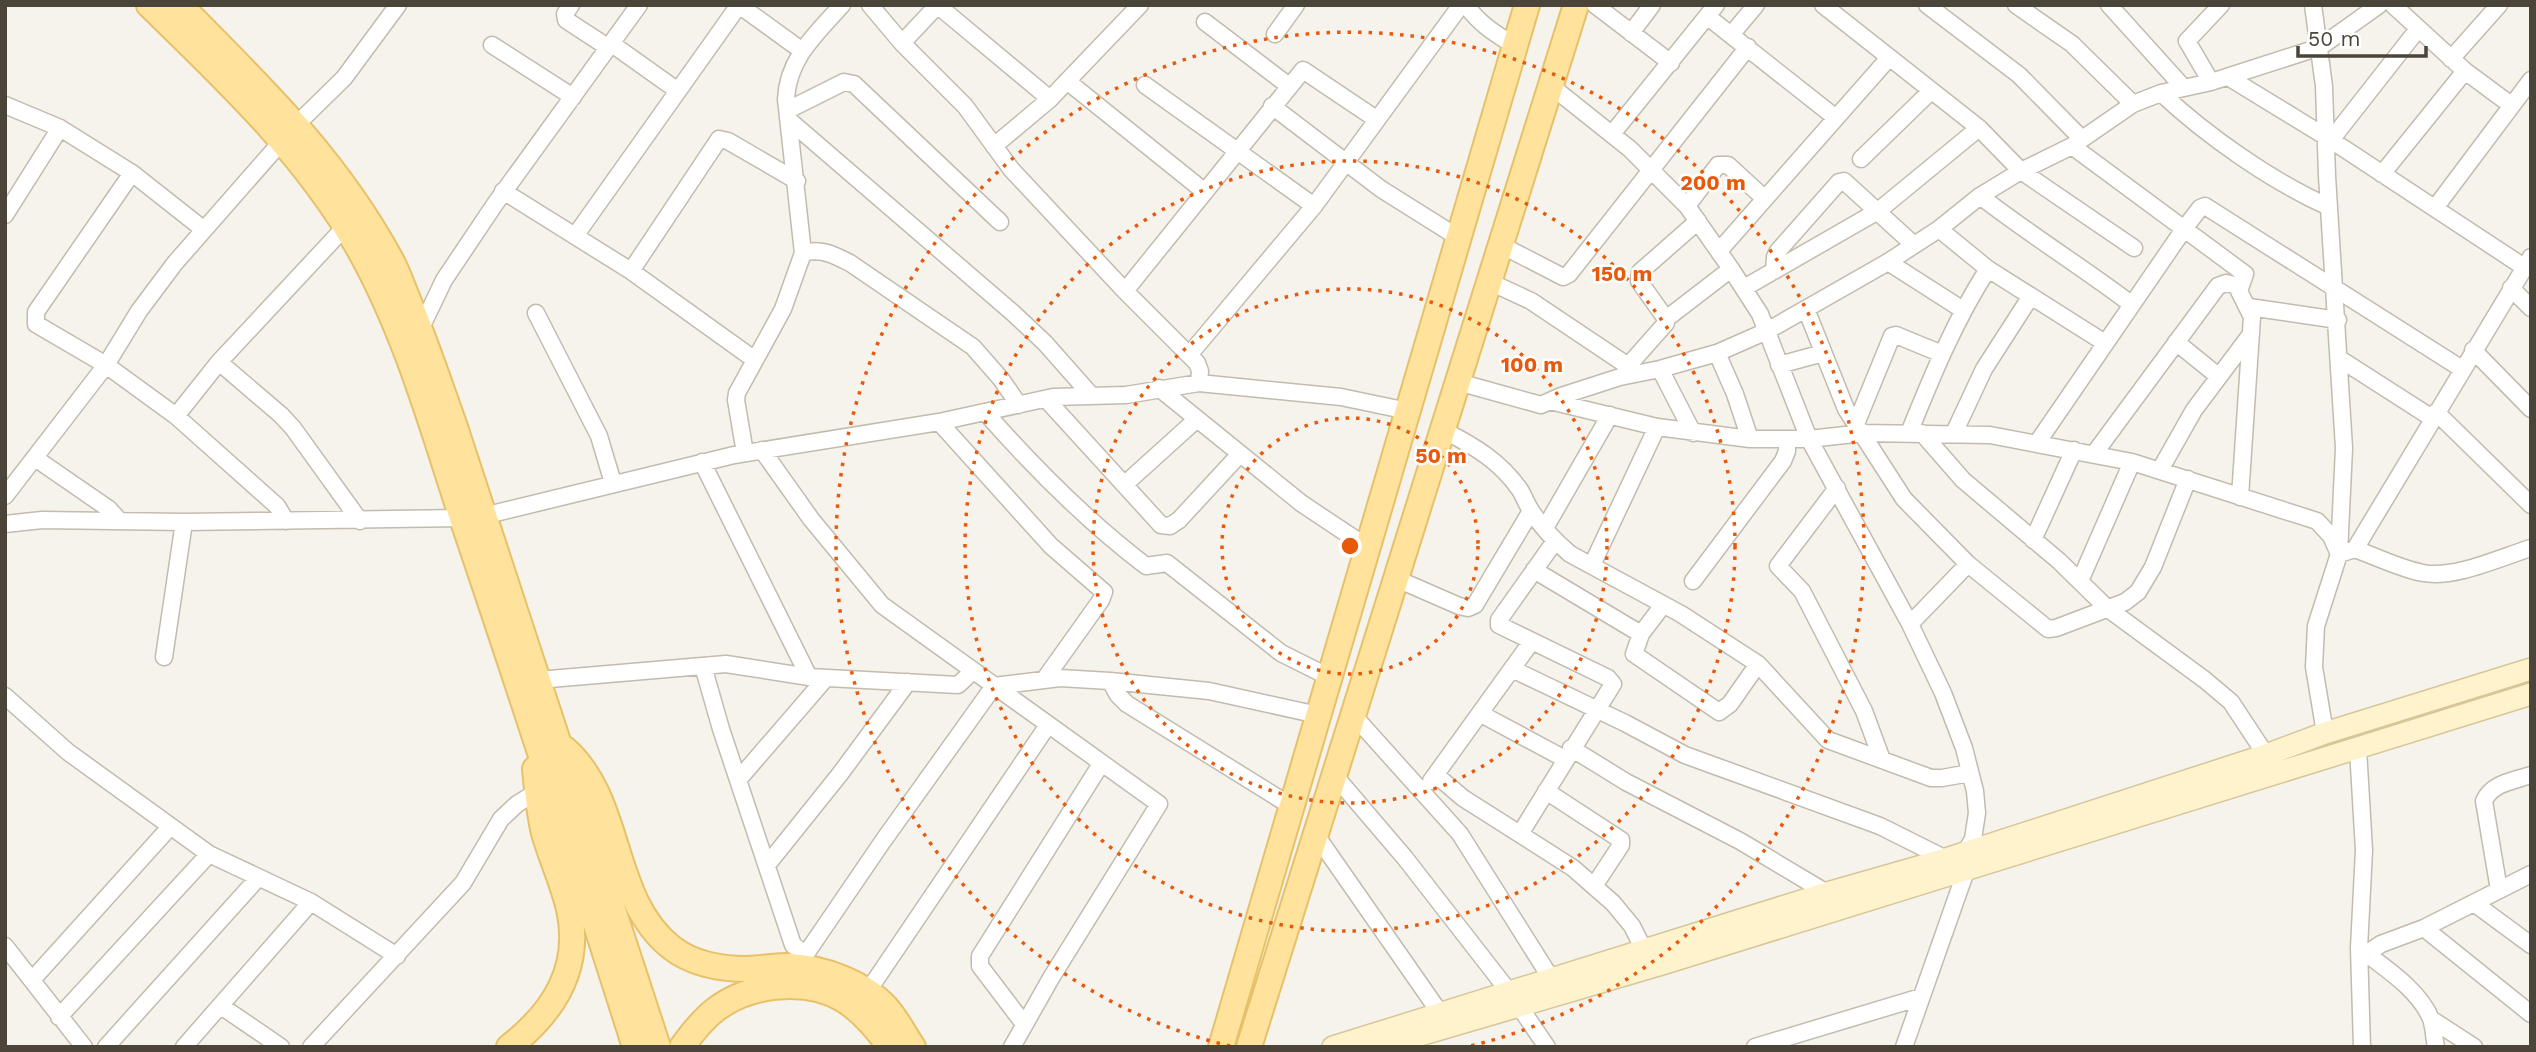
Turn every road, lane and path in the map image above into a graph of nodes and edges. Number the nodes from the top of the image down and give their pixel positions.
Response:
1 (149, 5) edge
2 (180, 5) edge
3 (398, 5) edge
4 (571, 5) edge
5 (639, 5) edge
6 (842, 5) edge
7 (870, 5) edge
8 (1140, 5) edge
9 (1296, 5) edge
10 (1463, 5) edge
11 (1527, 5) edge
12 (1576, 5) edge
13 (1595, 5) edge
14 (1652, 5) edge
15 (1756, 5) edge
16 (1823, 5) edge
17 (1927, 5) edge
18 (2017, 5) edge
19 (2109, 5) edge
20 (2221, 5) edge
21 (2313, 5) edge
22 (2379, 5) edge
23 (2393, 5) edge
24 (2499, 5) edge
25 (745, 7) edge
26 (1712, 11) edge
27 (1205, 22) dead end
28 (2418, 29) junction
29 (1631, 33) junction
30 (1275, 34) dead end
31 (1731, 35) junction
32 (902, 43) junction
33 (492, 45) dead end
34 (610, 46) junction
35 (1515, 46) junction
36 (1748, 47) junction
37 (2320, 47) junction
38 (802, 50) junction
39 (1888, 59) junction
40 (2451, 59) junction
41 (1671, 63) junction
42 (2465, 71) junction
43 (2228, 77) junction
44 (2531, 80) edge
45 (1067, 81) junction
46 (2211, 82) junction
47 (1145, 85) dead end
48 (1289, 86) junction
49 (1551, 86) junction
50 (2184, 88) junction
51 (678, 91) junction
52 (1931, 92) junction
53 (2161, 93) junction
54 (573, 97) junction
55 (1050, 99) junction
56 (2133, 104) junction
57 (5, 105) edge
58 (2511, 105) junction
59 (1272, 106) junction
60 (789, 116) junction
61 (1836, 118) junction
62 (1376, 119) junction
63 (60, 128) junction
64 (1979, 128) junction
65 (289, 132) junction
66 (1612, 134) junction
67 (2328, 138) junction
68 (2077, 143) junction
69 (994, 146) junction
70 (1238, 151) junction
71 (1861, 159) dead end
72 (1346, 162) junction
73 (1652, 171) junction
74 (2021, 171) junction
75 (132, 173) junction
76 (2382, 174) junction
77 (796, 181) junction
78 (503, 191) junction
79 (1205, 192) junction
80 (1980, 196) junction
81 (1764, 198) junction
82 (1314, 206) junction
83 (1687, 206) junction
84 (2329, 207) junction
85 (2435, 208) junction
86 (1878, 211) junction
87 (5, 215) edge
88 (1698, 221) junction
89 (1000, 222) dead end
90 (345, 227) junction
91 (203, 229) junction
92 (1939, 229) junction
93 (2184, 229) junction
94 (575, 236) junction
95 (1459, 238) junction
96 (1501, 245) junction
97 (1914, 245) junction
98 (2134, 248) dead end
99 (1719, 251) junction
100 (803, 253) junction
101 (1888, 262) junction
102 (2527, 262) edge
103 (1731, 269) junction
104 (1988, 269) junction
105 (631, 271) junction
106 (1774, 271) junction
107 (1490, 282) junction
108 (2239, 286) junction
109 (1744, 288) junction
110 (2511, 288) junction
111 (2334, 290) junction
112 (1125, 291) junction
113 (2031, 296) junction
114 (2131, 304) junction
115 (2249, 307) junction
116 (2531, 308) edge
117 (1805, 309) junction
118 (1963, 310) junction
119 (536, 313) dead end
120 (1666, 319) junction
121 (2338, 320) junction
122 (420, 330) junction
123 (1767, 331) junction
124 (2251, 334) junction
125 (2176, 342) junction
126 (2105, 343) junction
127 (2473, 350) junction
128 (1717, 353) junction
129 (1823, 354) junction
130 (1942, 354) junction
131 (1189, 355) junction
132 (2340, 359) junction
133 (755, 360) junction
134 (219, 362) junction
135 (106, 365) junction
136 (1779, 365) junction
137 (1634, 369) junction
138 (1660, 369) junction
139 (2462, 369) junction
140 (2218, 376) junction
141 (1458, 382) junction
142 (1199, 383) junction
143 (1159, 388) junction
144 (1091, 395) junction
145 (1046, 399) junction
146 (1550, 401) junction
147 (1019, 405) junction
148 (2531, 409) edge
149 (1408, 411) junction
150 (985, 412) junction
151 (176, 415) junction
152 (1610, 415) junction
153 (2434, 415) junction
154 (1197, 419) junction
155 (939, 422) junction
156 (1657, 427) junction
157 (1859, 429) junction
158 (1443, 430) junction
159 (1693, 433) junction
160 (1915, 433) junction
161 (1954, 433) junction
162 (1751, 439) junction
163 (1809, 439) junction
164 (1787, 440) junction
165 (2037, 443) junction
166 (762, 450) junction
167 (2074, 450) junction
168 (746, 453) junction
169 (1240, 454) junction
170 (2094, 454) junction
171 (35, 458) junction
172 (702, 462) junction
173 (2132, 462) junction
174 (2160, 470) junction
175 (2188, 479) junction
176 (614, 483) junction
177 (8, 485) edge
178 (1124, 485) junction
179 (1837, 488) junction
180 (2240, 497) junction
181 (2531, 505) edge
182 (1531, 511) junction
183 (472, 517) junction
184 (118, 519) junction
185 (286, 521) junction
186 (360, 521) junction
187 (184, 522) junction
188 (5, 524) edge
189 (1550, 535) junction
190 (2033, 540) junction
191 (1367, 547) junction
192 (2531, 548) edge
193 (2355, 549) junction
194 (2339, 554) junction
195 (1968, 564) junction
196 (1591, 565) junction
197 (1534, 570) junction
198 (1396, 579) junction
199 (1693, 581) dead end
200 (2080, 581) junction
201 (1663, 605) junction
202 (2107, 608) junction
203 (1910, 624) junction
204 (1641, 634) junction
205 (1532, 641) junction
206 (164, 657) dead end
207 (1758, 664) junction
208 (702, 666) junction
209 (1512, 669) junction
210 (2531, 669) edge
211 (973, 671) junction
212 (809, 677) junction
213 (1329, 677) junction
214 (826, 678) junction
215 (538, 680) junction
216 (1044, 680) junction
217 (1111, 681) junction
218 (908, 682) junction
219 (994, 686) junction
220 (2531, 694) edge
221 (5, 696) edge
222 (1595, 709) junction
223 (1481, 714) junction
224 (1318, 715) junction
225 (1354, 716) junction
226 (1048, 725) junction
227 (2325, 733) junction
228 (548, 743) junction
229 (2358, 749) junction
230 (1568, 754) junction
231 (2266, 755) junction
232 (1881, 757) junction
233 (1101, 764) junction
234 (1970, 773) junction
235 (1436, 775) junction
236 (2531, 775) edge
237 (1335, 776) junction
238 (738, 780) junction
239 (538, 790) junction
240 (1422, 791) junction
241 (1546, 791) junction
242 (1291, 806) junction
243 (170, 827) junction
244 (1520, 834) junction
245 (1317, 835) junction
246 (209, 854) junction
247 (1946, 859) junction
248 (1967, 860) junction
249 (767, 864) junction
250 (2531, 874) edge
251 (258, 878) junction
252 (1594, 886) junction
253 (2499, 890) junction
254 (1827, 893) junction
255 (311, 902) junction
256 (2474, 902) junction
257 (2424, 928) junction
258 (2531, 945) edge
259 (5, 946) edge
260 (1644, 950) junction
261 (2363, 951) junction
262 (397, 956) junction
263 (801, 961) junction
264 (1552, 980) junction
265 (32, 981) junction
266 (868, 991) junction
267 (1921, 997) junction
268 (1515, 1000) junction
269 (221, 1006) junction
270 (1440, 1013) junction
271 (2531, 1014) edge
272 (59, 1017) junction
273 (2431, 1019) junction
274 (1024, 1024) junction
275 (85, 1047) edge
276 (106, 1047) edge
277 (184, 1047) edge
278 (281, 1047) edge
279 (311, 1047) edge
280 (509, 1047) edge
281 (635, 1047) edge
282 (657, 1047) edge
283 (682, 1047) edge
284 (890, 1047) edge
285 (913, 1047) edge
286 (1012, 1047) edge
287 (1221, 1047) edge
288 (1249, 1047) edge
289 (1333, 1047) edge
290 (1379, 1047) edge
291 (1547, 1047) edge
292 (1755, 1047) edge
293 (1904, 1047) edge
294 (2362, 1047) edge
295 (2436, 1047) edge
296 (2474, 1047) edge

1 - 65 main road
2 - 65 main road
3 - 65 street
4 - 34 street
5 - 34 street
6 - 38 street
7 - 32 street
8 - 45 street
9 - 30 street
10 - 35 street
10 - 62 street
11 - 35 main road
12 - 49 main road
13 - 29 street
14 - 29 street
15 - 31 street
16 - 39 street
17 - 68 street
18 - 56 street
19 - 50 street
20 - 46 street
21 - 37 street
22 - 37 street
23 - 28 street
24 - 40 street
25 - 38 street
25 - 51 street
26 - 31 street
26 - 41 street
27 - 48 street
28 - 40 street
28 - 67 street
29 - 41 street
31 - 36 street
32 - 55 street
32 - 69 street
33 - 54 street
34 - 51 street
34 - 54 street
35 - 95 main road
36 - 61 street
36 - 73 street
37 - 43 street
37 - 67 street
38 - 60 street
39 - 52 street
39 - 61 street
40 - 42 street
41 - 66 street
42 - 58 street
42 - 76 street
43 - 46 street
43 - 67 street
44 - 58 street
45 - 55 street
45 - 79 street
46 - 50 street
47 - 70 street
48 - 59 street
48 - 62 street
49 - 66 street
49 - 96 main road
50 - 53 street
51 - 94 street
52 - 64 street
52 - 71 street
53 - 56 street
53 - 84 street
54 - 78 street
55 - 69 street
56 - 68 street
57 - 63 street
58 - 85 street
59 - 70 street
59 - 72 street
60 - 77 street
60 - 89 street
60 - 144 street
61 - 81 street
62 - 72 street
63 - 75 street
63 - 87 street
64 - 74 street
64 - 86 street
65 - 90 main road
65 - 91 street
65 - 122 main road
66 - 73 street
67 - 76 street
67 - 84 street
68 - 74 street
68 - 93 street
69 - 112 street
70 - 79 street
70 - 82 street
72 - 82 street
72 - 95 street
73 - 83 street
73 - 96 street
74 - 80 street
74 - 98 street
75 - 91 street
75 - 135 street
76 - 85 street
77 - 100 street
77 - 105 street
78 - 94 street
78 - 122 street
79 - 112 street
80 - 92 street
80 - 114 street
81 - 83 street
81 - 99 street
82 - 131 street
83 - 88 street
84 - 111 street
85 - 102 street
86 - 97 street
86 - 106 street
86 - 106 street
88 - 99 street
88 - 120 street
90 - 134 street
90 - 183 main road
91 - 135 street
92 - 97 street
92 - 104 street
93 - 108 street
93 - 111 street
93 - 114 street
94 - 105 street
95 - 149 main road
96 - 107 main road
97 - 101 street
99 - 103 street
100 - 133 street
100 - 147 street
101 - 117 street
101 - 118 street
102 - 110 street
103 - 109 street
103 - 120 street
104 - 113 street
104 - 118 street
105 - 133 street
106 - 109 street
107 - 137 street
107 - 141 main road
108 - 115 street
108 - 125 street
109 - 123 street
110 - 116 street
110 - 127 street
111 - 121 street
111 - 139 street
112 - 131 street
113 - 126 street
113 - 161 street
114 - 126 street
115 - 121 street
115 - 124 street
117 - 123 street
117 - 129 street
118 - 130 street
119 - 176 street
120 - 137 street
121 - 132 street
122 - 183 main road
123 - 128 street
123 - 136 street
124 - 140 street
124 - 180 street
125 - 140 street
125 - 170 street
126 - 165 street
127 - 139 street
127 - 148 street
128 - 138 street
128 - 162 street
129 - 136 street
129 - 157 street
130 - 157 street
130 - 160 street
131 - 142 street
132 - 153 street
132 - 194 street
133 - 168 street
134 - 151 street
134 - 186 street
135 - 151 street
135 - 171 street
136 - 163 street
137 - 138 street
137 - 146 street
138 - 159 street
139 - 153 street
140 - 174 street
141 - 146 street
141 - 158 main road
142 - 143 street
142 - 149 street
143 - 144 street
143 - 154 street
144 - 145 street
145 - 147 street
145 - 178 street
146 - 152 street
147 - 150 street
149 - 191 main road
150 - 155 street
150 - 213 street
151 - 185 street
152 - 156 street
152 - 189 street
153 - 181 street
153 - 193 street
154 - 169 street
154 - 178 street
155 - 166 street
155 - 216 street
156 - 159 street
156 - 196 street
157 - 160 street
157 - 163 street
157 - 195 street
158 - 182 street
158 - 198 main road
159 - 162 street
160 - 161 street
160 - 190 street
161 - 165 street
162 - 164 street
163 - 164 street
163 - 179 street
164 - 199 street
165 - 167 street
166 - 168 street
166 - 211 street
167 - 170 street
167 - 190 street
168 - 172 street
169 - 178 street
169 - 191 street
170 - 173 street
171 - 177 street
171 - 184 street
172 - 176 street
172 - 212 street
173 - 174 street
173 - 200 street
174 - 175 street
175 - 180 street
175 - 202 street
176 - 183 street
179 - 203 street
179 - 232 street
180 - 194 street
182 - 189 street
182 - 198 street
183 - 186 street
183 - 215 main road
183 - 228 main road
184 - 187 street
184 - 188 street
185 - 186 street
185 - 187 street
187 - 206 street
189 - 196 street
189 - 197 street
190 - 200 street
191 - 213 main road
192 - 193 street
193 - 194 street
194 - 227 street
195 - 202 street
195 - 203 street
196 - 201 street
197 - 204 street
197 - 205 street
198 - 225 main road
200 - 202 street
201 - 204 street
201 - 207 street
202 - 231 street
203 - 234 street
204 - 207 street
205 - 209 street
205 - 222 street
207 - 232 street
208 - 212 street
208 - 215 street
208 - 238 street
209 - 222 street
209 - 223 street
210 - 227 main road
211 - 218 street
211 - 219 street
212 - 214 street
213 - 224 main road
214 - 218 street
214 - 238 street
215 - 228 main road
216 - 217 street
216 - 219 street
217 - 224 street
217 - 242 street
218 - 249 street
219 - 226 street
219 - 263 street
220 - 229 main road
221 - 243 street
222 - 230 street
222 - 247 street
223 - 230 street
223 - 235 street
224 - 242 main road
225 - 237 main road
225 - 240 street
226 - 233 street
226 - 266 street
227 - 231 main road
228 - 239 main road
228 - 263 main road
228 - 281 main road
228 - 282 main road
229 - 248 main road
229 - 261 street
230 - 241 street
230 - 254 street
231 - 248 main road
232 - 234 street
233 - 274 street
233 - 274 street
234 - 248 street
235 - 240 street
235 - 244 street
236 - 253 street
237 - 245 main road
237 - 268 street
238 - 249 street
239 - 262 street
239 - 280 main road
240 - 264 street
241 - 244 street
241 - 252 street
242 - 287 main road
243 - 246 street
243 - 265 street
244 - 252 street
245 - 270 street
245 - 288 main road
246 - 251 street
246 - 272 street
247 - 248 main road
247 - 254 main road
248 - 267 street
248 - 268 main road
249 - 263 street
250 - 253 street
251 - 255 street
251 - 276 street
252 - 260 street
253 - 256 street
254 - 260 main road
255 - 262 street
255 - 269 street
256 - 257 street
256 - 258 street
257 - 261 street
257 - 271 street
259 - 265 street
260 - 264 main road
261 - 273 street
261 - 294 street
262 - 279 street
263 - 266 main road
264 - 268 main road
265 - 272 street
266 - 285 main road
267 - 292 street
267 - 293 street
268 - 270 main road
268 - 290 main road
268 - 291 street
269 - 277 street
269 - 278 street
270 - 289 main road
272 - 275 street
273 - 295 street
273 - 296 street
274 - 286 street
283 - 284 main road

